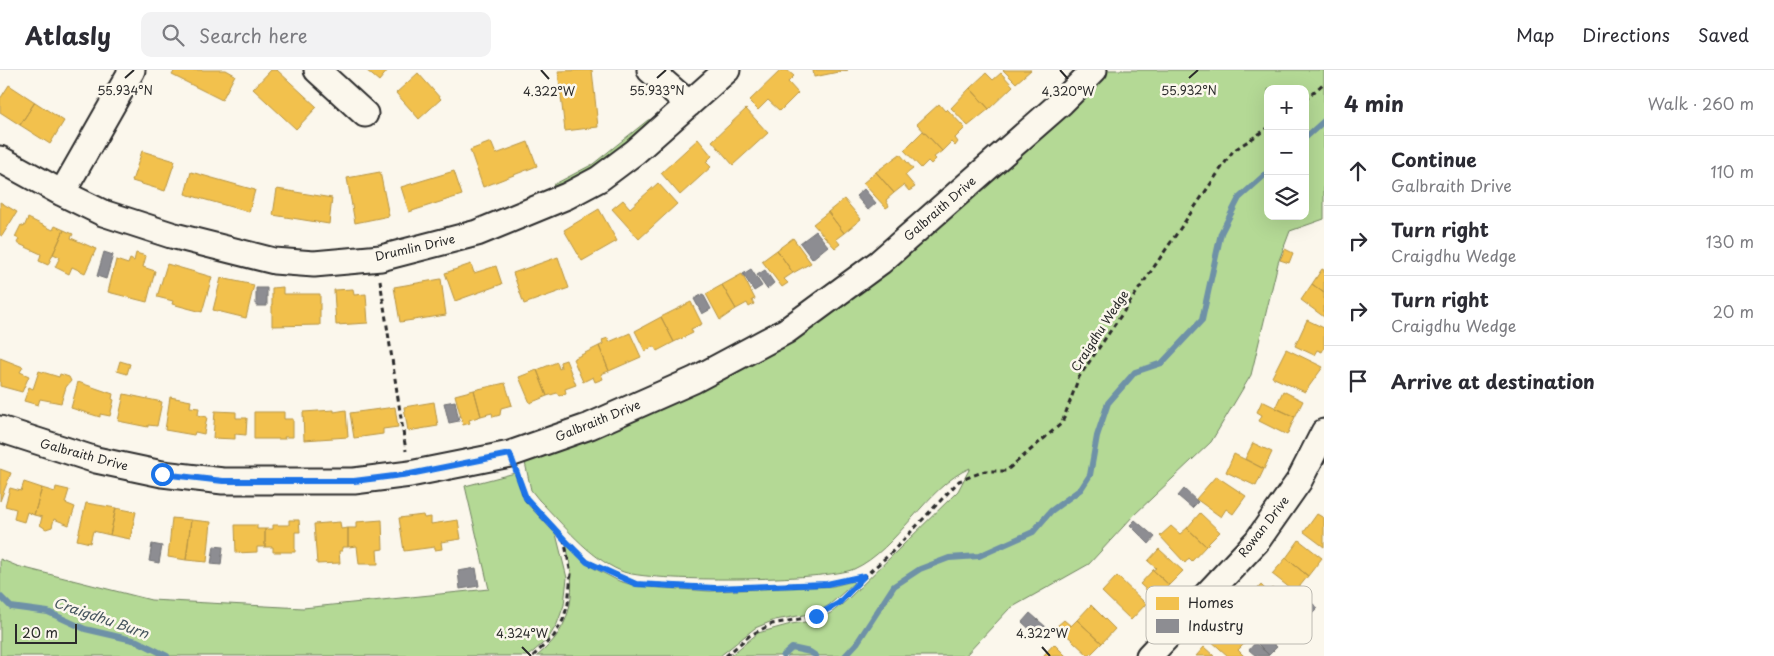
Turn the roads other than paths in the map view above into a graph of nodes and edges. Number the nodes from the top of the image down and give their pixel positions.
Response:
1 (132, 70) edge
2 (317, 70) edge
3 (650, 70) edge
4 (727, 70) edge
5 (1094, 70) edge
6 (689, 104) junction
7 (365, 114) dead end
8 (0, 159) edge
9 (62, 193) junction
10 (0, 429) edge
11 (1324, 432) edge
12 (1215, 586) edge
13 (1160, 644) edge
14 (1149, 656) edge

1 - 9 street
2 - 7 street
3 - 6 street
4 - 6 street, Drumlin Drive
5 - 10 street, Galbraith Drive
6 - 9 street, Drumlin Drive
8 - 9 street, Drumlin Drive
11 - 12 street, Rowan Drive
13 - 14 street, Rowan Drive

